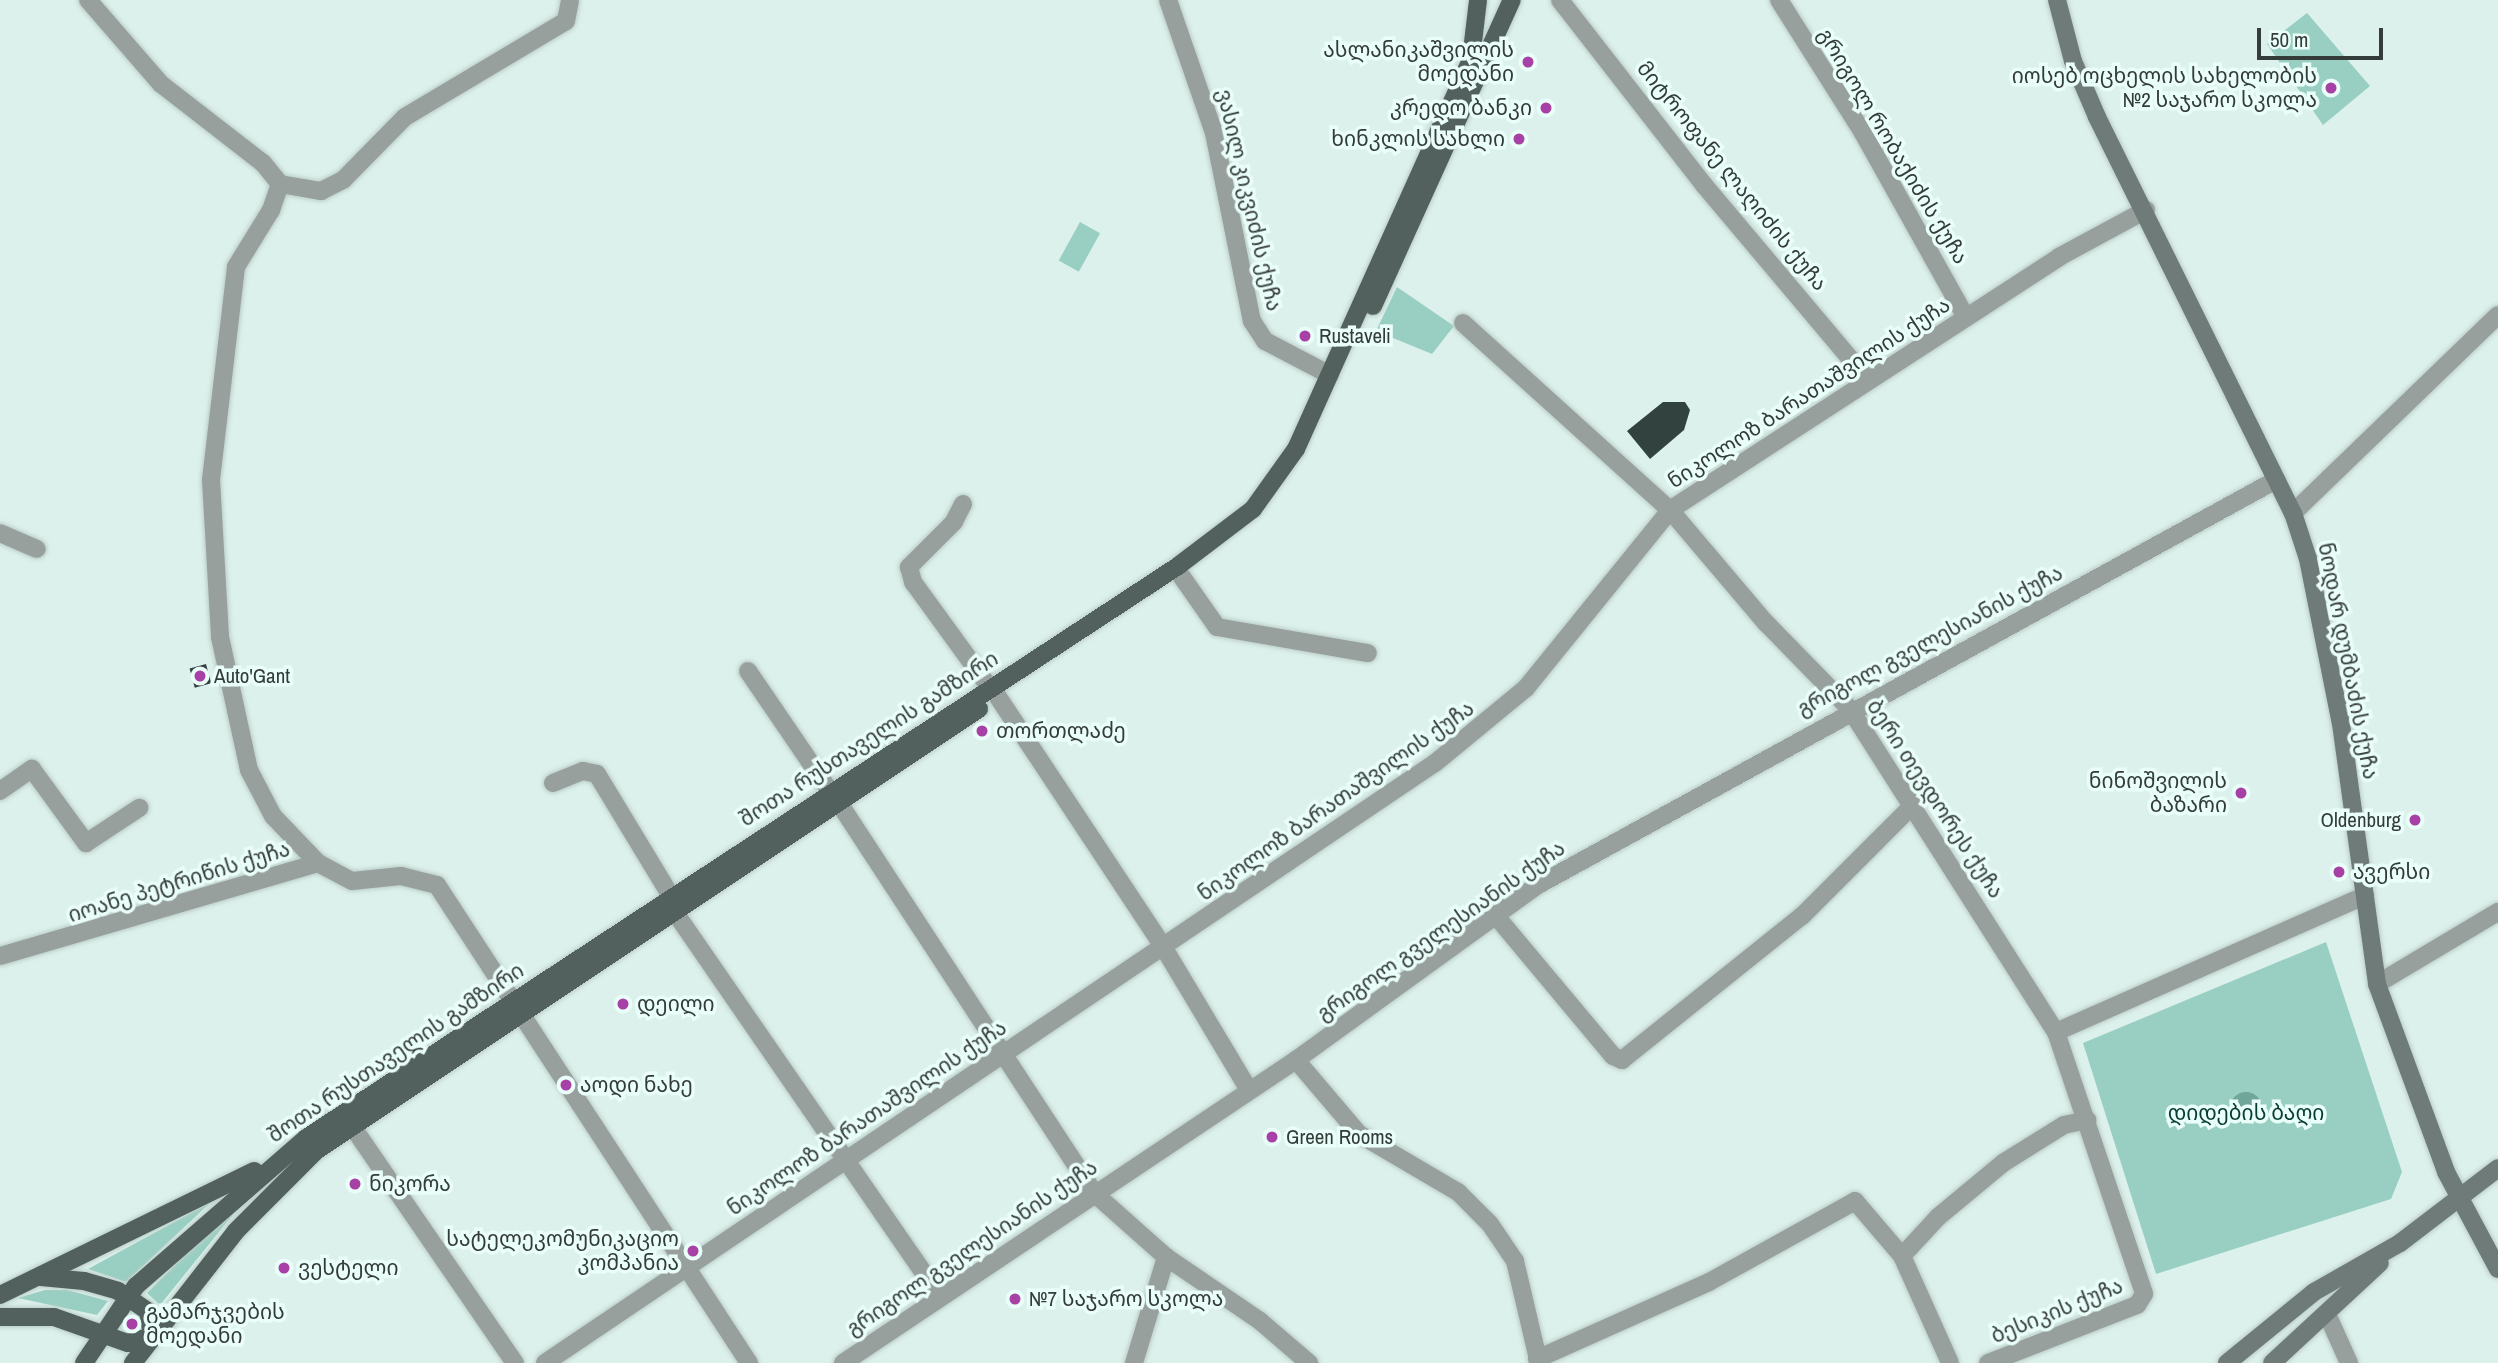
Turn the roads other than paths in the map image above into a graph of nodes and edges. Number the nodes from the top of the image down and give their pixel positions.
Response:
1 (88, 0) edge
2 (570, 0) edge
3 (1168, 0) edge
4 (1478, 0) edge
5 (1512, 0) edge
6 (1560, 0) edge
7 (1779, 0) edge
8 (2057, 0) edge
9 (280, 184) junction
10 (2146, 210) junction
11 (2498, 315) edge
12 (1966, 317) junction
13 (1462, 323) dead end
14 (1329, 375) junction
15 (1868, 380) junction
16 (2276, 480) junction
17 (963, 504) dead end
18 (1670, 510) junction
19 (2293, 513) junction
20 (0, 533) edge
21 (37, 549) dead end
22 (1182, 577) junction
23 (1368, 653) dead end
24 (748, 671) dead end
25 (994, 692) junction
26 (1850, 709) junction
27 (553, 783) dead end
28 (0, 791) edge
29 (835, 797) junction
30 (1915, 803) junction
31 (139, 808) dead end
32 (318, 863) junction
33 (2365, 896) junction
34 (672, 904) junction
35 (2498, 912) edge
36 (1496, 916) junction
37 (1164, 947) junction
38 (0, 956) edge
39 (2377, 984) junction
40 (517, 1008) junction
41 (2056, 1032) junction
42 (1004, 1054) junction
43 (1296, 1060) junction
44 (1249, 1090) junction
45 (2087, 1120) junction
46 (352, 1126) junction
47 (846, 1158) junction
48 (274, 1163) junction
49 (2498, 1168) edge
50 (1094, 1193) junction
51 (2460, 1200) junction
52 (2400, 1243) junction
53 (1902, 1256) junction
54 (1166, 1257) junction
55 (687, 1266) junction
56 (2498, 1269) edge
57 (41, 1277) junction
58 (0, 1295) edge
59 (127, 1297) junction
60 (940, 1297) junction
61 (2142, 1300) joint
62 (2327, 1314) junction
63 (0, 1317) edge
64 (100, 1332) junction
65 (152, 1336) junction
66 (1538, 1361) edge
67 (84, 1363) edge
68 (133, 1363) edge
69 (515, 1363) edge
70 (545, 1363) edge
71 (749, 1363) edge
72 (843, 1363) edge
73 (1134, 1363) edge
74 (1309, 1363) edge
75 (1950, 1363) edge
76 (1988, 1363) edge
77 (2227, 1363) edge
78 (2272, 1363) edge
79 (2349, 1363) edge

1 - 9 street
2 - 9 street
3 - 14 street, ვასილ კიკვიძის ქუჩა
4 - 14 main road, შოთა რუსთაველის გამზირი
5 - 22 main road, შოთა რუსთაველის გამზირი
6 - 15 street, მიტროფანე ლაღიძის ქუჩა
7 - 12 street, გრიგოლ რობაქიძის ქუჩა
8 - 10 main road, ნოდარ დუმბაძის ქუჩა
9 - 32 street
10 - 12 street, ნიკოლოზ ბარათაშვილის ქუჩა
10 - 16 main road, ნოდარ დუმბაძის ქუჩა
11 - 19 street
12 - 15 street, ნიკოლოზ ბარათაშვილის ქუჩა
13 - 18 street, ბერი თევდორეს ქუჩა
14 - 25 main road, შოთა რუსთაველის გამზირი
15 - 18 street, ნიკოლოზ ბარათაშვილის ქუჩა
16 - 19 main road, ნოდარ დუმბაძის ქუჩა
16 - 26 street, გრიგოლ გველესიანის ქუჩა
17 - 25 street
18 - 26 street, ბერი თევდორეს ქუჩა
18 - 37 street, ნიკოლოზ ბარათაშვილის ქუჩა
19 - 33 main road, ნოდარ დუმბაძის ქუჩა
20 - 21 street
22 - 23 street
22 - 25 main road, შოთა რუსთაველის გამზირი
24 - 29 street
25 - 29 main road, შოთა რუსთაველის გამზირი
25 - 37 street
26 - 30 street, ბერი თევდორეს ქუჩა
26 - 36 street, გრიგოლ გველესიანის ქუჩა
27 - 34 street
28 - 31 street
29 - 34 main road, შოთა რუსთაველის გამზირი
29 - 42 street
30 - 36 street
30 - 41 street, ბერი თევდორეს ქუჩა
32 - 38 street, იოანე პეტრიწის ქუჩა
32 - 40 street, იოანე პეტრიწის ქუჩა
33 - 39 main road, ნოდარ დუმბაძის ქუჩა
33 - 41 street
34 - 40 main road, შოთა რუსთაველის გამზირი
34 - 47 street
35 - 39 street
36 - 43 street, გრიგოლ გველესიანის ქუჩა
37 - 42 street, ნიკოლოზ ბარათაშვილის ქუჩა
37 - 44 street
39 - 51 main road, ნოდარ დუმბაძის ქუჩა
40 - 46 main road, შოთა რუსთაველის გამზირი
40 - 48 main road, შოთა რუსთაველის გამზირი
40 - 55 street, იოანე პეტრიწის ქუჩა
41 - 45 street, ბერი თევდორეს ქუჩა
42 - 47 street, ნიკოლოზ ბარათაშვილის ქუჩა
42 - 50 street
43 - 44 street, გრიგოლ გველესიანის ქუჩა
43 - 66 street
44 - 50 street, გრიგოლ გველესიანის ქუჩა
45 - 53 street
45 - 61 street, ბერი თევდორეს ქუჩა
46 - 65 main road, შოთა რუსთაველის გამზირი
46 - 69 street
47 - 55 street, ნიკოლოზ ბარათაშვილის ქუჩა
47 - 60 street
48 - 57 main road
48 - 59 main road, შოთა რუსთაველის გამზირი
49 - 51 main road
50 - 54 street
50 - 60 street, გრიგოლ გველესიანის ქუჩა
51 - 52 main road
51 - 56 main road, ნოდარ დუმბაძის ქუჩა
52 - 62 main road
52 - 77 main road
53 - 66 street
53 - 75 street
54 - 73 street
54 - 74 street
55 - 70 street, ნიკოლოზ ბარათაშვილის ქუჩა
55 - 71 street, იოანე პეტრიწის ქუჩა
57 - 58 main road
57 - 59 main road
59 - 64 main road, შოთა რუსთაველის გამზირი
59 - 65 main road
60 - 72 street, გრიგოლ გველესიანის ქუჩა
61 - 76 street, ბესიკის ქუჩა
62 - 78 main road
62 - 79 street
63 - 64 main road
64 - 65 main road
64 - 67 main road, შოთა რუსთაველის გამზირი
65 - 68 main road, შოთა რუსთაველის გამზირი

